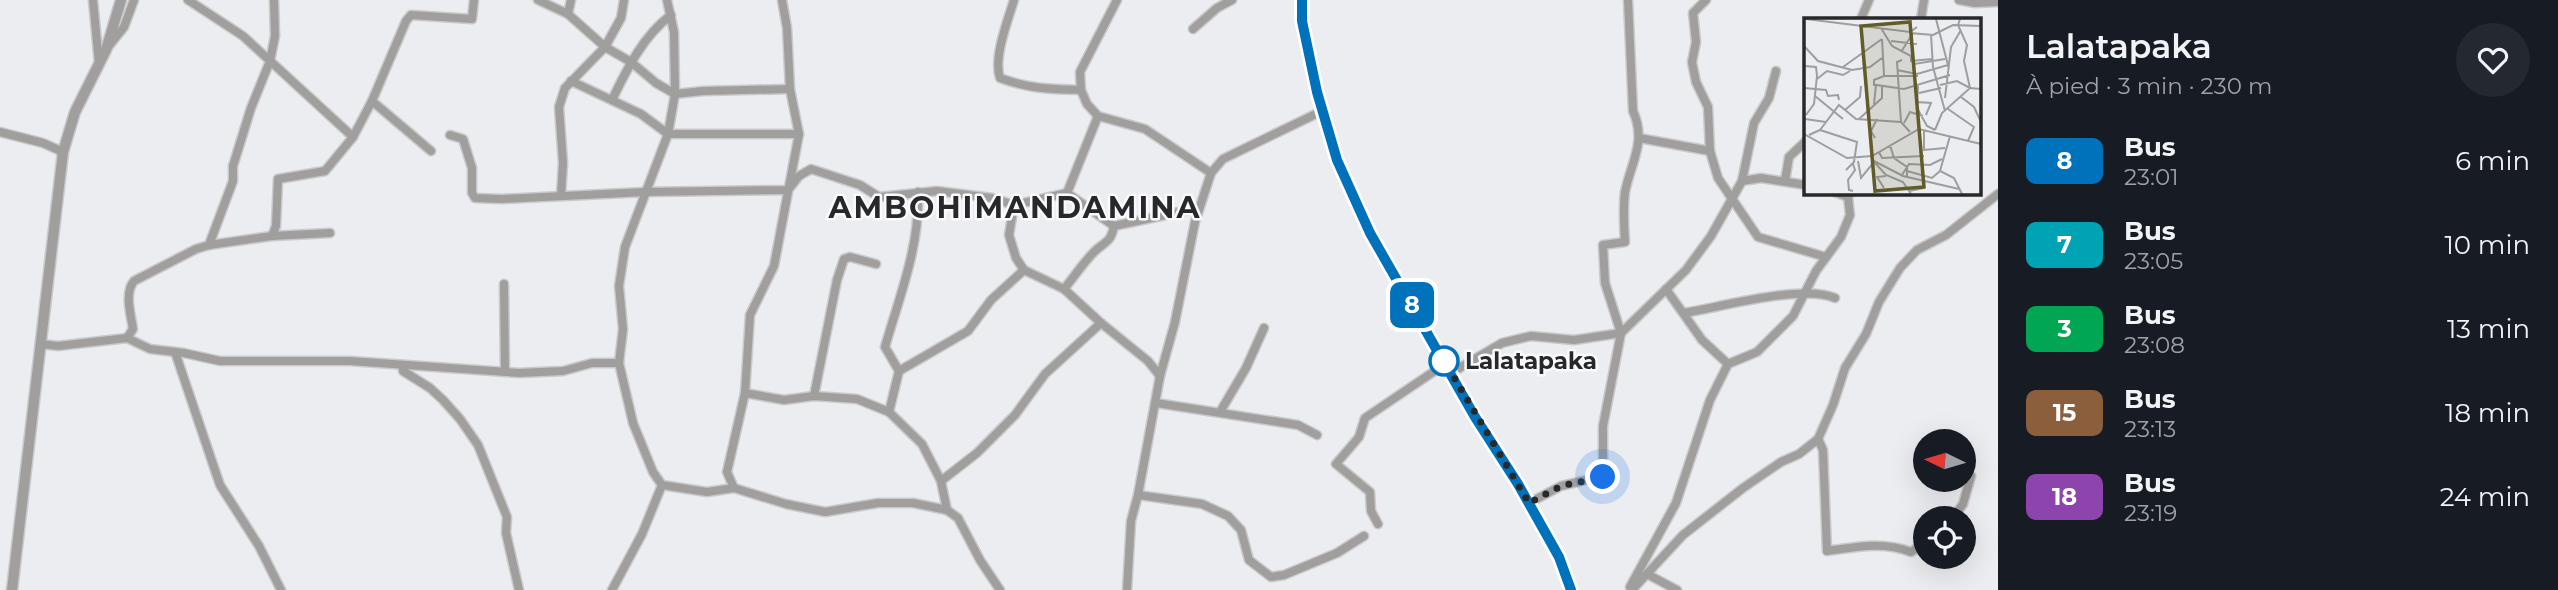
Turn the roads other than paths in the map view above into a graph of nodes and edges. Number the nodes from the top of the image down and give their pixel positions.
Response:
1 (93, 0) edge
2 (121, 0) edge
3 (134, 0) edge
4 (188, 0) edge
5 (274, 0) edge
6 (474, 0) edge
7 (538, 0) edge
8 (571, 0) edge
9 (624, 0) edge
10 (667, 0) edge
11 (782, 0) edge
12 (1014, 0) edge
13 (1116, 0) edge
14 (1232, 0) edge
15 (1302, 0) edge
16 (1628, 0) edge
17 (1706, 0) edge
18 (1869, 0) edge
19 (1924, 0) edge
20 (1959, 0) edge
21 (1998, 2) edge
22 (568, 13) junction
23 (671, 15) junction
24 (1861, 18) edge
25 (1921, 18) edge
26 (1194, 29) dead end
27 (605, 47) junction
28 (107, 50) junction
29 (270, 61) junction
30 (631, 62) junction
31 (99, 64) junction
32 (1776, 71) dead end
33 (571, 81) junction
34 (790, 89) junction
35 (1081, 90) junction
36 (676, 94) junction
37 (612, 100) junction
38 (372, 101) junction
39 (1322, 111) junction
40 (1098, 116) junction
41 (0, 132) edge
42 (668, 134) junction
43 (799, 134) junction
44 (450, 135) dead end
45 (353, 137) junction
46 (1639, 138) junction
47 (1804, 142) edge
48 (431, 151) dead end
49 (1710, 151) junction
50 (63, 152) junction
51 (1211, 173) junction
52 (1742, 181) junction
53 (1785, 181) junction
54 (1804, 185) edge
55 (788, 190) junction
56 (645, 192) junction
57 (918, 192) junction
58 (1067, 193) junction
59 (1998, 194) edge
60 (1849, 195) edge
61 (561, 196) junction
62 (1730, 199) junction
63 (1014, 205) junction
64 (1198, 208) junction
65 (1114, 226) junction
66 (330, 233) dead end
67 (272, 236) junction
68 (209, 245) junction
69 (1826, 257) junction
70 (876, 264) dead end
71 (1024, 270) junction
72 (504, 284) dead end
73 (1064, 289) junction
74 (1665, 289) junction
75 (1803, 294) junction
76 (1835, 298) dead end
77 (1684, 313) junction
78 (1101, 323) junction
79 (1264, 328) dead end
80 (1621, 333) junction
81 (127, 338) junction
82 (41, 344) junction
83 (175, 352) junction
84 (619, 363) junction
85 (1728, 364) junction
86 (403, 365) junction
87 (1448, 369) junction
88 (899, 371) junction
89 (505, 372) junction
90 (1160, 376) junction
91 (745, 393) junction
92 (814, 396) junction
93 (1156, 402) junction
94 (889, 412) junction
95 (1220, 412) junction
96 (1317, 435) dead end
97 (1818, 439) junction
98 (941, 481) junction
99 (662, 485) junction
100 (734, 488) junction
101 (1138, 495) junction
102 (1529, 503) junction
103 (947, 510) junction
104 (1378, 524) dead end
105 (1364, 536) dead end
106 (1913, 551) edge
107 (1647, 574) junction
108 (12, 590) edge
109 (281, 590) edge
110 (519, 590) edge
111 (612, 590) edge
112 (1000, 590) edge
113 (1128, 590) edge
114 (1572, 590) edge
115 (1630, 590) edge
116 (1677, 590) edge

1 - 31 street
2 - 28 street
3 - 28 street
4 - 29 street
5 - 29 street
6 - 38 street
7 - 22 street
8 - 22 street
9 - 27 street
10 - 23 street
11 - 34 street
12 - 35 street
13 - 35 street
14 - 26 street
15 - 39 main road
16 - 46 street
17 - 49 street
18 - 24 street
19 - 25 street
20 - 21 street
22 - 27 street
23 - 30 street
23 - 36 street
27 - 30 street
27 - 33 street
28 - 31 street
29 - 45 street
29 - 68 street
30 - 36 street
30 - 37 street
31 - 50 street
32 - 52 street
33 - 37 street
33 - 61 street
34 - 36 street
34 - 43 street
35 - 40 street
36 - 42 street
37 - 42 street
38 - 45 street
38 - 48 street
39 - 51 street
39 - 87 main road
40 - 51 street
40 - 58 street
41 - 50 street
42 - 43 street
42 - 56 street
43 - 55 street
44 - 61 street
45 - 67 street
46 - 49 street
46 - 80 street
47 - 53 street
49 - 62 street
50 - 82 street
51 - 64 street
52 - 53 street
52 - 62 street
53 - 54 street
55 - 56 street
55 - 57 street
55 - 91 street
56 - 61 street
56 - 84 street
57 - 63 street
57 - 88 street
58 - 63 street
58 - 65 street
59 - 97 street
60 - 69 street
62 - 69 street
62 - 74 street
63 - 71 street
64 - 65 street
64 - 90 street
65 - 73 street
66 - 67 street
67 - 68 street
68 - 81 street
69 - 75 street
70 - 92 street
71 - 73 street
71 - 88 street
72 - 89 street
73 - 78 street
74 - 77 street
74 - 80 street
75 - 76 street
75 - 77 street
75 - 85 street
77 - 85 street
78 - 90 street
78 - 98 street
79 - 95 street
80 - 87 street
80 - 102 street
81 - 82 street
81 - 83 street
82 - 108 street
83 - 86 street
83 - 109 street
84 - 89 street
84 - 99 street
85 - 115 street
86 - 89 street
86 - 110 street
87 - 102 main road
87 - 104 street
88 - 94 street
90 - 93 street
91 - 92 street
91 - 100 street
92 - 94 street
93 - 95 street
93 - 101 street
94 - 98 street
95 - 96 street
97 - 106 street
97 - 107 street
98 - 103 street
99 - 100 street
99 - 111 street
100 - 103 street
101 - 105 street
101 - 113 street
102 - 114 main road
103 - 112 street
107 - 115 street
107 - 116 street

